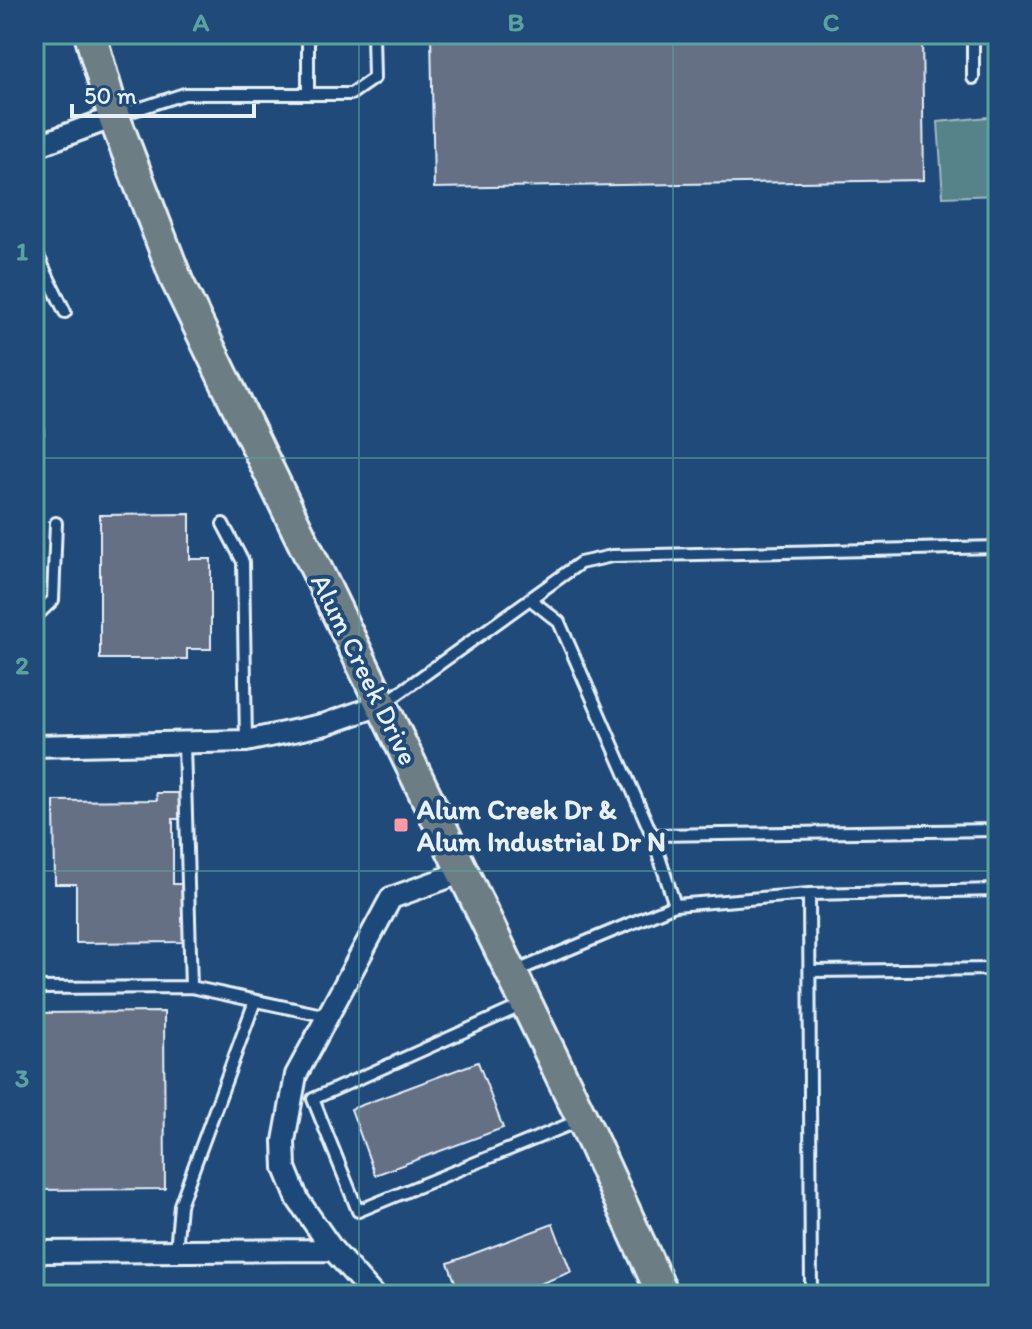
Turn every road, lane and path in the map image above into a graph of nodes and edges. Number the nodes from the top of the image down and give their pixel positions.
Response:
1 (90, 34) edge
2 (308, 34) edge
3 (373, 34) edge
4 (973, 34) edge
5 (973, 78) dead end
6 (308, 94) junction
7 (114, 117) junction
8 (34, 147) edge
9 (34, 248) edge
10 (65, 312) dead end
11 (56, 523) dead end
12 (223, 524) dead end
13 (998, 547) edge
14 (530, 599) junction
15 (34, 618) edge
16 (383, 704) junction
17 (246, 741) junction
18 (184, 745) junction
19 (34, 746) edge
20 (998, 830) edge
21 (652, 835) junction
22 (463, 872) junction
23 (998, 890) edge
24 (809, 894) junction
25 (675, 905) junction
26 (998, 969) edge
27 (810, 971) junction
28 (510, 973) junction
29 (191, 987) junction
30 (34, 988) edge
31 (255, 1001) junction
32 (525, 1004) junction
33 (327, 1016) junction
34 (582, 1120) junction
35 (333, 1250) junction
36 (176, 1251) junction
37 (34, 1252) edge
38 (657, 1294) edge
39 (373, 1295) edge
40 (811, 1295) edge

1 - 7 main road, Alum Creek Drive
2 - 6 lane
3 - 6 lane
4 - 5 lane
6 - 7 lane
7 - 8 street
7 - 16 main road, Alum Creek Drive
9 - 10 lane
11 - 15 lane
12 - 17 lane
13 - 14 lane
14 - 16 lane
14 - 21 lane
16 - 17 street
16 - 22 main road, Alum Creek Drive
17 - 18 street
18 - 19 street
18 - 29 lane
20 - 21 lane
21 - 25 lane
22 - 28 main road, Alum Creek Drive
22 - 33 street
23 - 24 lane
24 - 25 lane
24 - 27 lane
25 - 28 lane
26 - 27 lane
27 - 40 lane
28 - 32 main road, Alum Creek Drive
29 - 30 lane
29 - 31 lane
31 - 33 lane
31 - 36 lane
32 - 34 main road, Alum Creek Drive
32 - 34 lane
33 - 35 street
34 - 38 main road, Alum Creek Drive
35 - 36 street
35 - 39 street
36 - 37 street

